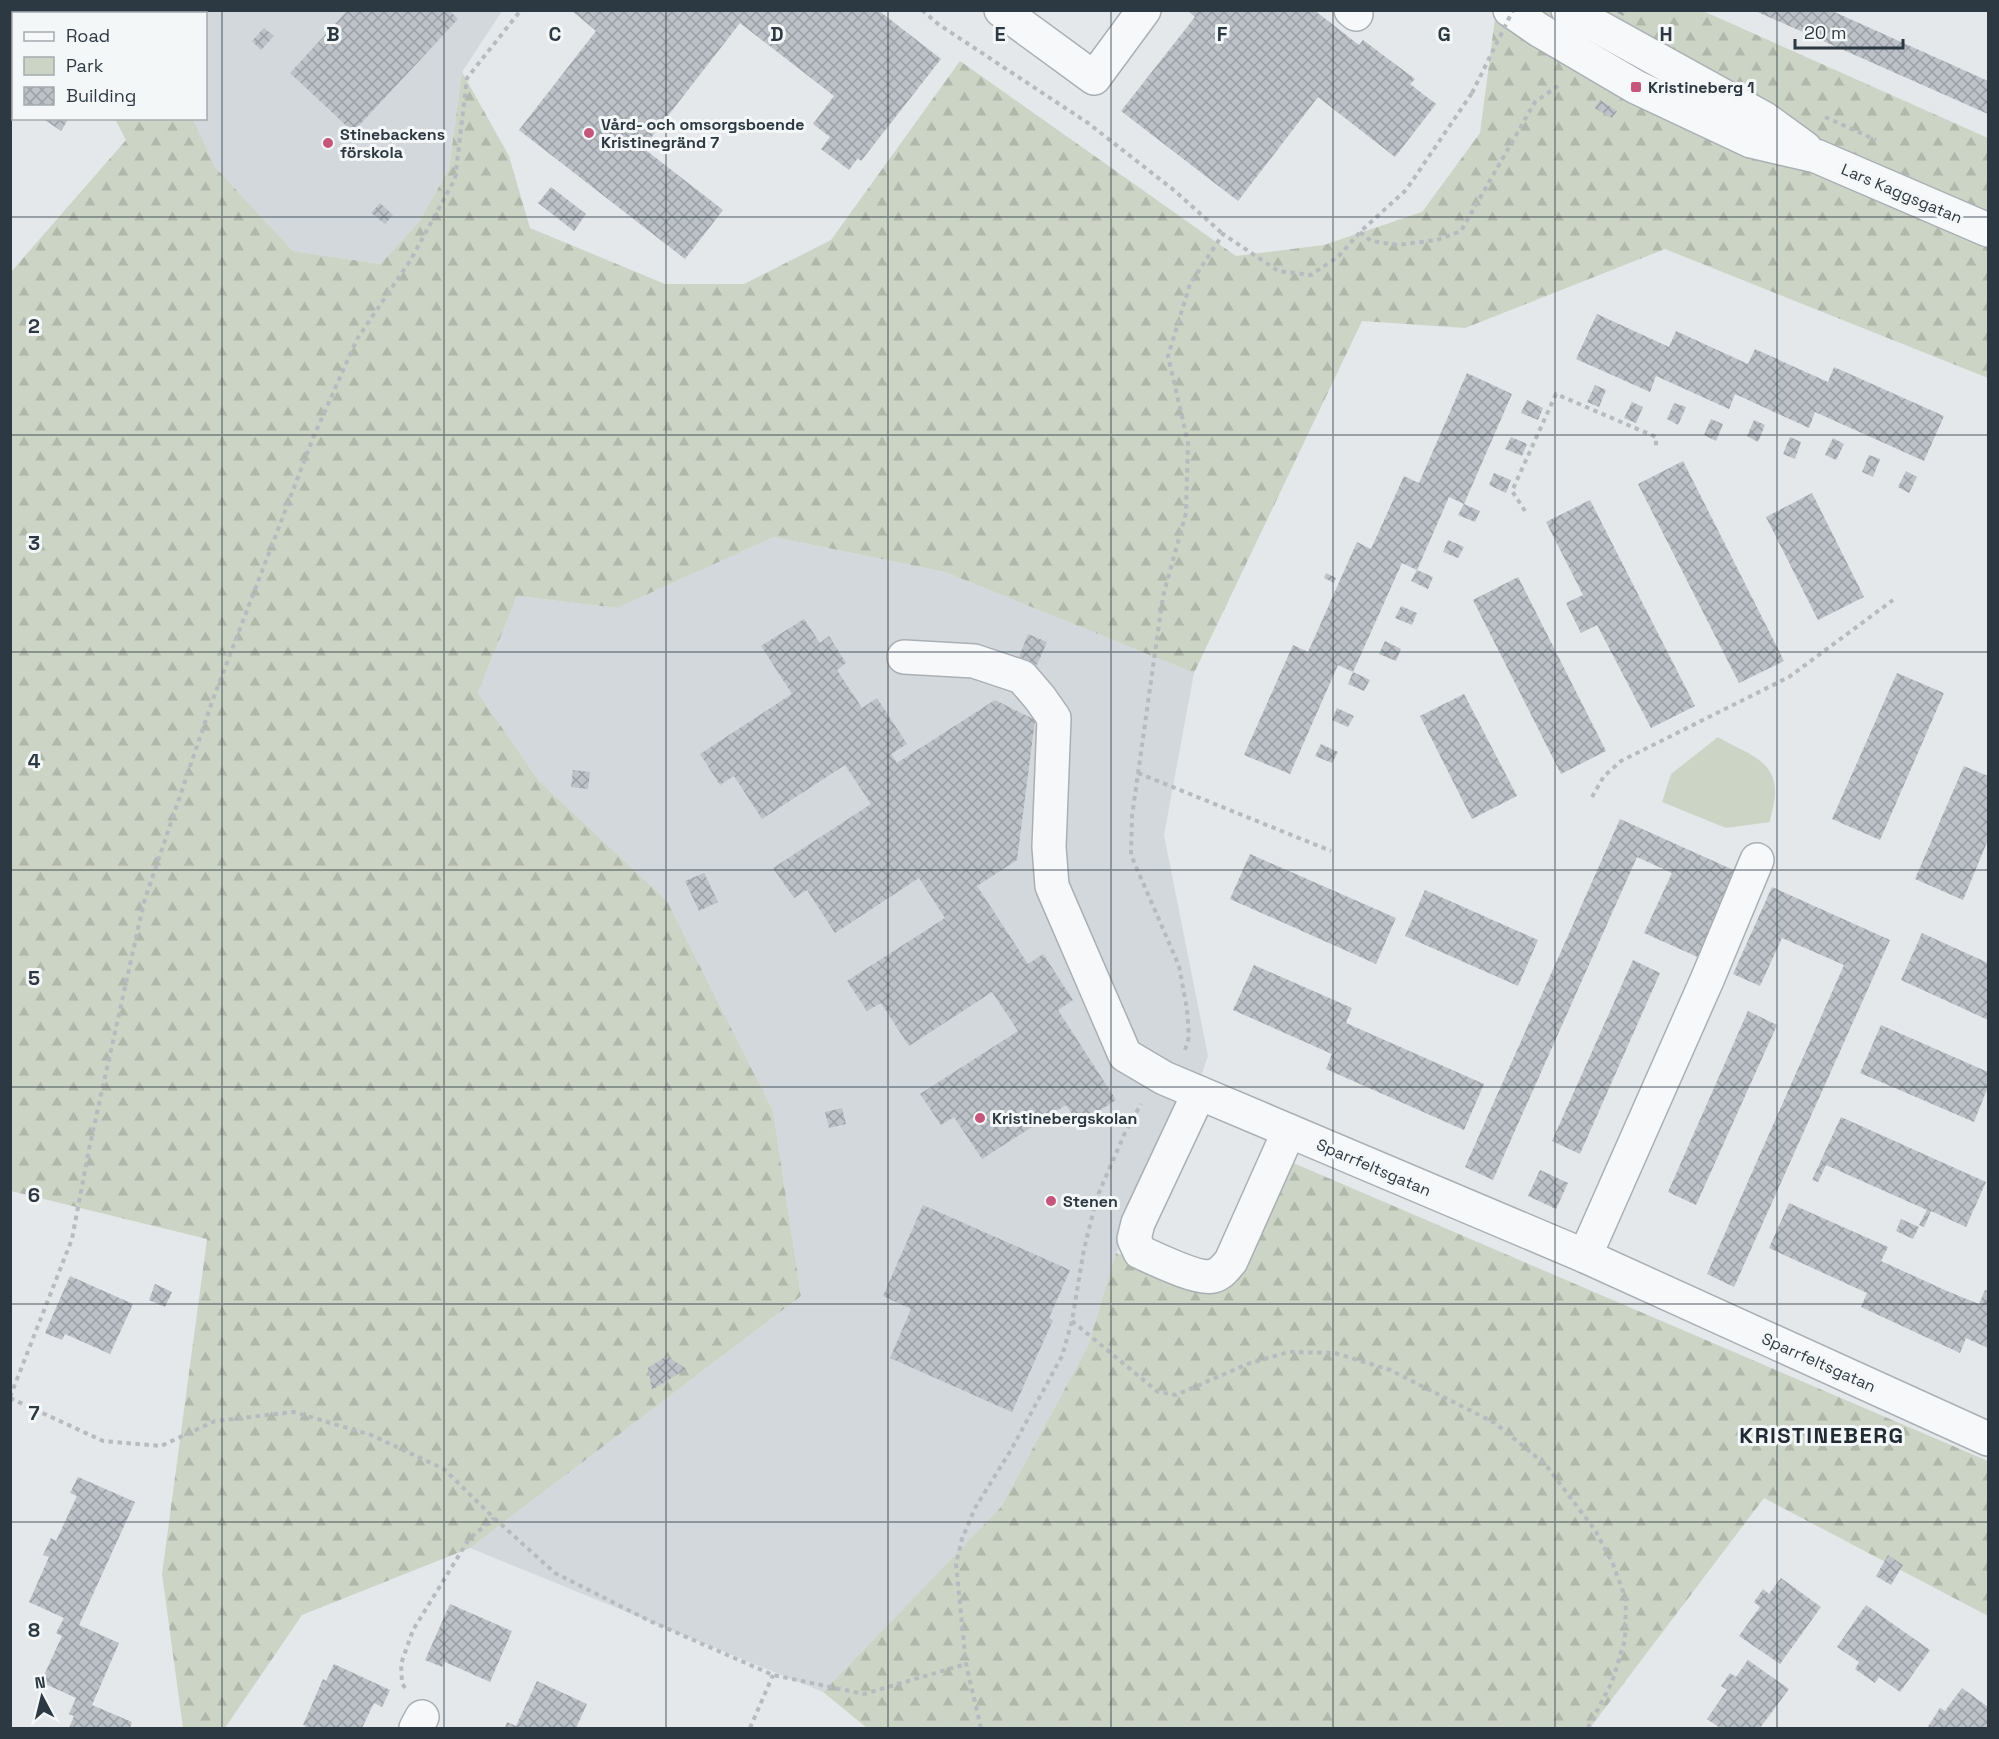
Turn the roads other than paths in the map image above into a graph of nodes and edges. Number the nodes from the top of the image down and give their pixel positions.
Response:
1 (1001, 10) edge
2 (1144, 10) edge
3 (1512, 10) edge
4 (1568, 10) edge
5 (1816, 156) junction
6 (1989, 230) edge
7 (904, 657) dead end
8 (1757, 860) dead end
9 (1199, 1093) junction
10 (1289, 1131) junction
11 (1585, 1256) junction
12 (1989, 1439) edge

1 - 2 street
3 - 5 street, Lars Kaggsgatan
4 - 5 street, Lars Kaggsgatan
5 - 6 street, Lars Kaggsgatan
7 - 9 street, Sparrfeltsgatan
8 - 11 street
9 - 10 street, Sparrfeltsgatan
9 - 10 street
10 - 11 street, Sparrfeltsgatan
11 - 12 street, Sparrfeltsgatan

